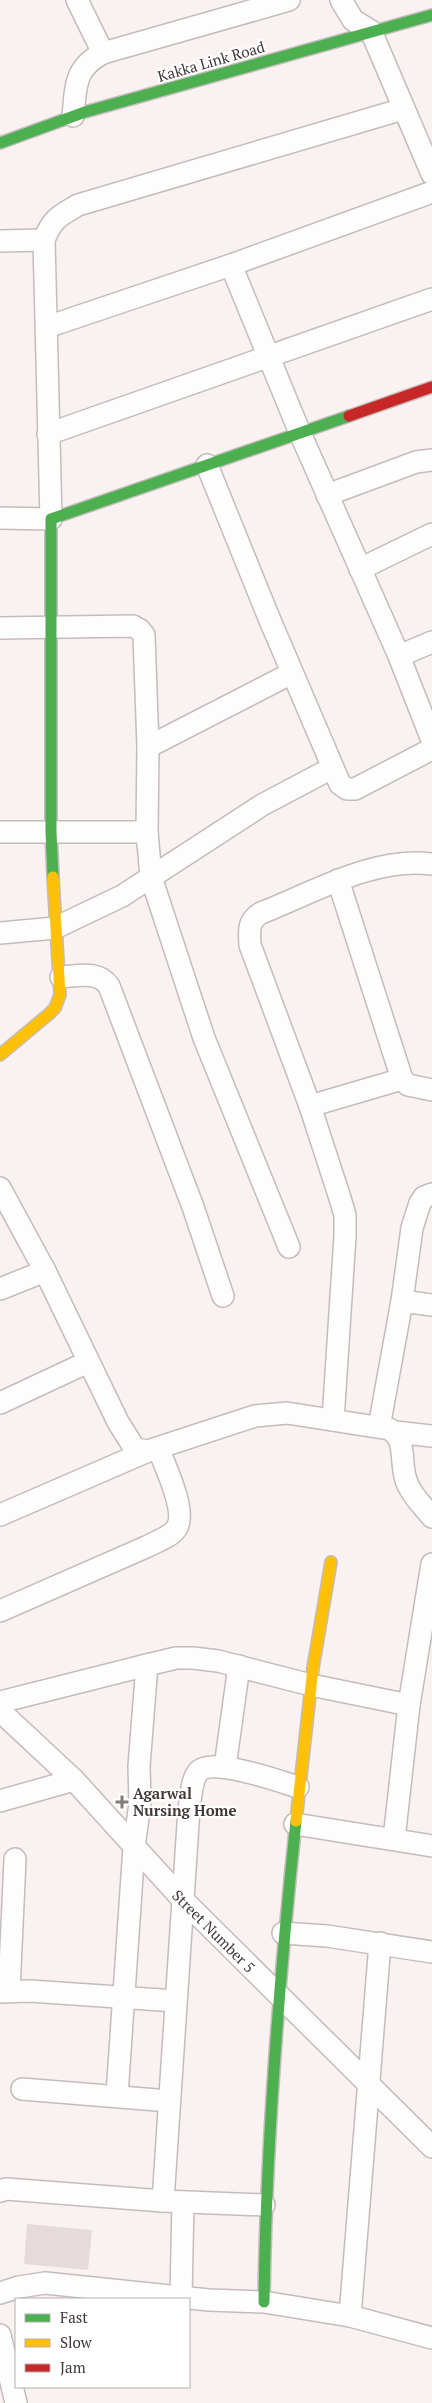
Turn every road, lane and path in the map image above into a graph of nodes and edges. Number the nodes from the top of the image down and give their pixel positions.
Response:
1 (77, 0) edge
2 (289, 0) edge
3 (341, 0) edge
4 (226, 9) edge
5 (432, 15) edge
6 (371, 31) junction
7 (103, 53) junction
8 (403, 109) junction
9 (73, 116) junction
10 (0, 143) edge
11 (432, 174) edge
12 (432, 192) edge
13 (44, 240) junction
14 (0, 241) edge
15 (230, 265) junction
16 (432, 299) edge
17 (47, 327) junction
18 (269, 355) junction
19 (432, 387) edge
20 (48, 434) junction
21 (300, 434) junction
22 (432, 460) edge
23 (207, 465) junction
24 (327, 495) junction
25 (0, 518) edge
26 (51, 519) junction
27 (432, 534) edge
28 (360, 568) junction
29 (51, 627) junction
30 (0, 628) edge
31 (432, 642) edge
32 (399, 656) junction
33 (292, 673) junction
34 (432, 740) edge
35 (148, 747) junction
36 (432, 749) edge
37 (332, 768) junction
38 (0, 832) edge
39 (51, 832) junction
40 (147, 832) junction
41 (432, 864) edge
42 (151, 877) junction
43 (338, 880) junction
44 (56, 928) junction
45 (0, 933) edge
46 (61, 978) junction
47 (0, 1055) edge
48 (402, 1079) junction
49 (432, 1090) edge
50 (310, 1106) junction
51 (0, 1188) edge
52 (432, 1194) edge
53 (289, 1247) dead end
54 (44, 1270) junction
55 (0, 1289) edge
56 (223, 1296) dead end
57 (402, 1301) junction
58 (432, 1305) edge
59 (88, 1362) junction
60 (0, 1403) edge
61 (342, 1421) junction
62 (388, 1430) junction
63 (432, 1436) edge
64 (153, 1450) junction
65 (0, 1516) edge
66 (432, 1517) edge
67 (331, 1562) dead end
68 (432, 1564) edge
69 (0, 1611) edge
70 (147, 1664) junction
71 (239, 1666) junction
72 (311, 1685) junction
73 (0, 1702) edge
74 (409, 1705) junction
75 (0, 1711) edge
76 (225, 1767) junction
77 (74, 1780) junction
78 (298, 1787) junction
79 (0, 1801) edge
80 (295, 1824) junction
81 (394, 1839) junction
82 (432, 1846) edge
83 (134, 1847) junction
84 (15, 1859) dead end
85 (183, 1900) junction
86 (283, 1934) junction
87 (380, 1943) junction
88 (432, 1952) edge
89 (4, 1991) edge
90 (278, 1995) junction
91 (124, 1998) junction
92 (176, 2001) junction
93 (369, 2084) junction
94 (22, 2090) dead end
95 (117, 2096) junction
96 (169, 2101) junction
97 (432, 2147) edge
98 (0, 2191) edge
99 (173, 2201) junction
100 (264, 2205) junction
101 (0, 2293) edge
102 (181, 2297) junction
103 (264, 2302) junction
104 (350, 2316) junction
105 (0, 2335) edge
106 (432, 2338) edge
107 (0, 2400) edge
108 (16, 2403) edge

1 - 7 street
2 - 4 street
3 - 6 street
4 - 7 street
5 - 6 street, Kakka Link Road
6 - 8 street
6 - 9 street, Kakka Link Road
7 - 9 street
8 - 11 street
8 - 13 street
9 - 10 street, Kakka Link Road
12 - 15 street
13 - 14 street
13 - 17 street
15 - 17 street
15 - 18 street
16 - 18 street
17 - 20 street
18 - 20 street
18 - 21 street
19 - 21 street
20 - 26 street
21 - 23 street
21 - 24 street
22 - 24 street
23 - 26 street
23 - 33 street
24 - 28 street
25 - 26 street
26 - 29 street
27 - 28 street
28 - 32 street
29 - 30 street
29 - 35 street
29 - 39 street
31 - 32 street
32 - 34 street
33 - 35 street
33 - 37 street
35 - 40 street
36 - 37 street
37 - 42 street
38 - 39 street
39 - 40 street
39 - 44 street
40 - 42 street
41 - 43 street
42 - 44 street
42 - 53 street
43 - 48 street
43 - 50 street
44 - 45 street
44 - 46 street
46 - 47 street
46 - 56 street
48 - 49 street
48 - 50 street
50 - 61 street
51 - 54 street
52 - 57 street
54 - 55 street
54 - 59 street
57 - 58 street
57 - 62 street
59 - 60 street
59 - 64 street
61 - 62 street
61 - 64 street
62 - 63 street
62 - 66 street
64 - 65 street
64 - 69 street
67 - 72 street
68 - 74 street
70 - 71 street
70 - 73 street
70 - 83 street
71 - 72 street
71 - 76 street
72 - 74 street
72 - 78 street
74 - 81 street
75 - 77 street, Street Number 5
76 - 78 street
76 - 85 street
77 - 79 street
77 - 83 street, Street Number 5
78 - 80 street
80 - 81 street
80 - 86 street
81 - 82 street
83 - 85 street, Street Number 5
83 - 91 street
84 - 89 street
85 - 90 street, Street Number 5
85 - 92 street
86 - 87 street
86 - 90 street
87 - 88 street
87 - 93 street
89 - 91 street
90 - 93 street, Street Number 5
90 - 100 street
91 - 92 street
91 - 95 street
92 - 96 street
93 - 97 street, Street Number 5
93 - 104 street
94 - 95 street
95 - 96 street
96 - 99 street
98 - 99 street
99 - 100 street
99 - 102 street
100 - 103 street
101 - 102 street
102 - 103 street
103 - 104 street
104 - 106 street
105 - 108 street
107 - 108 street

